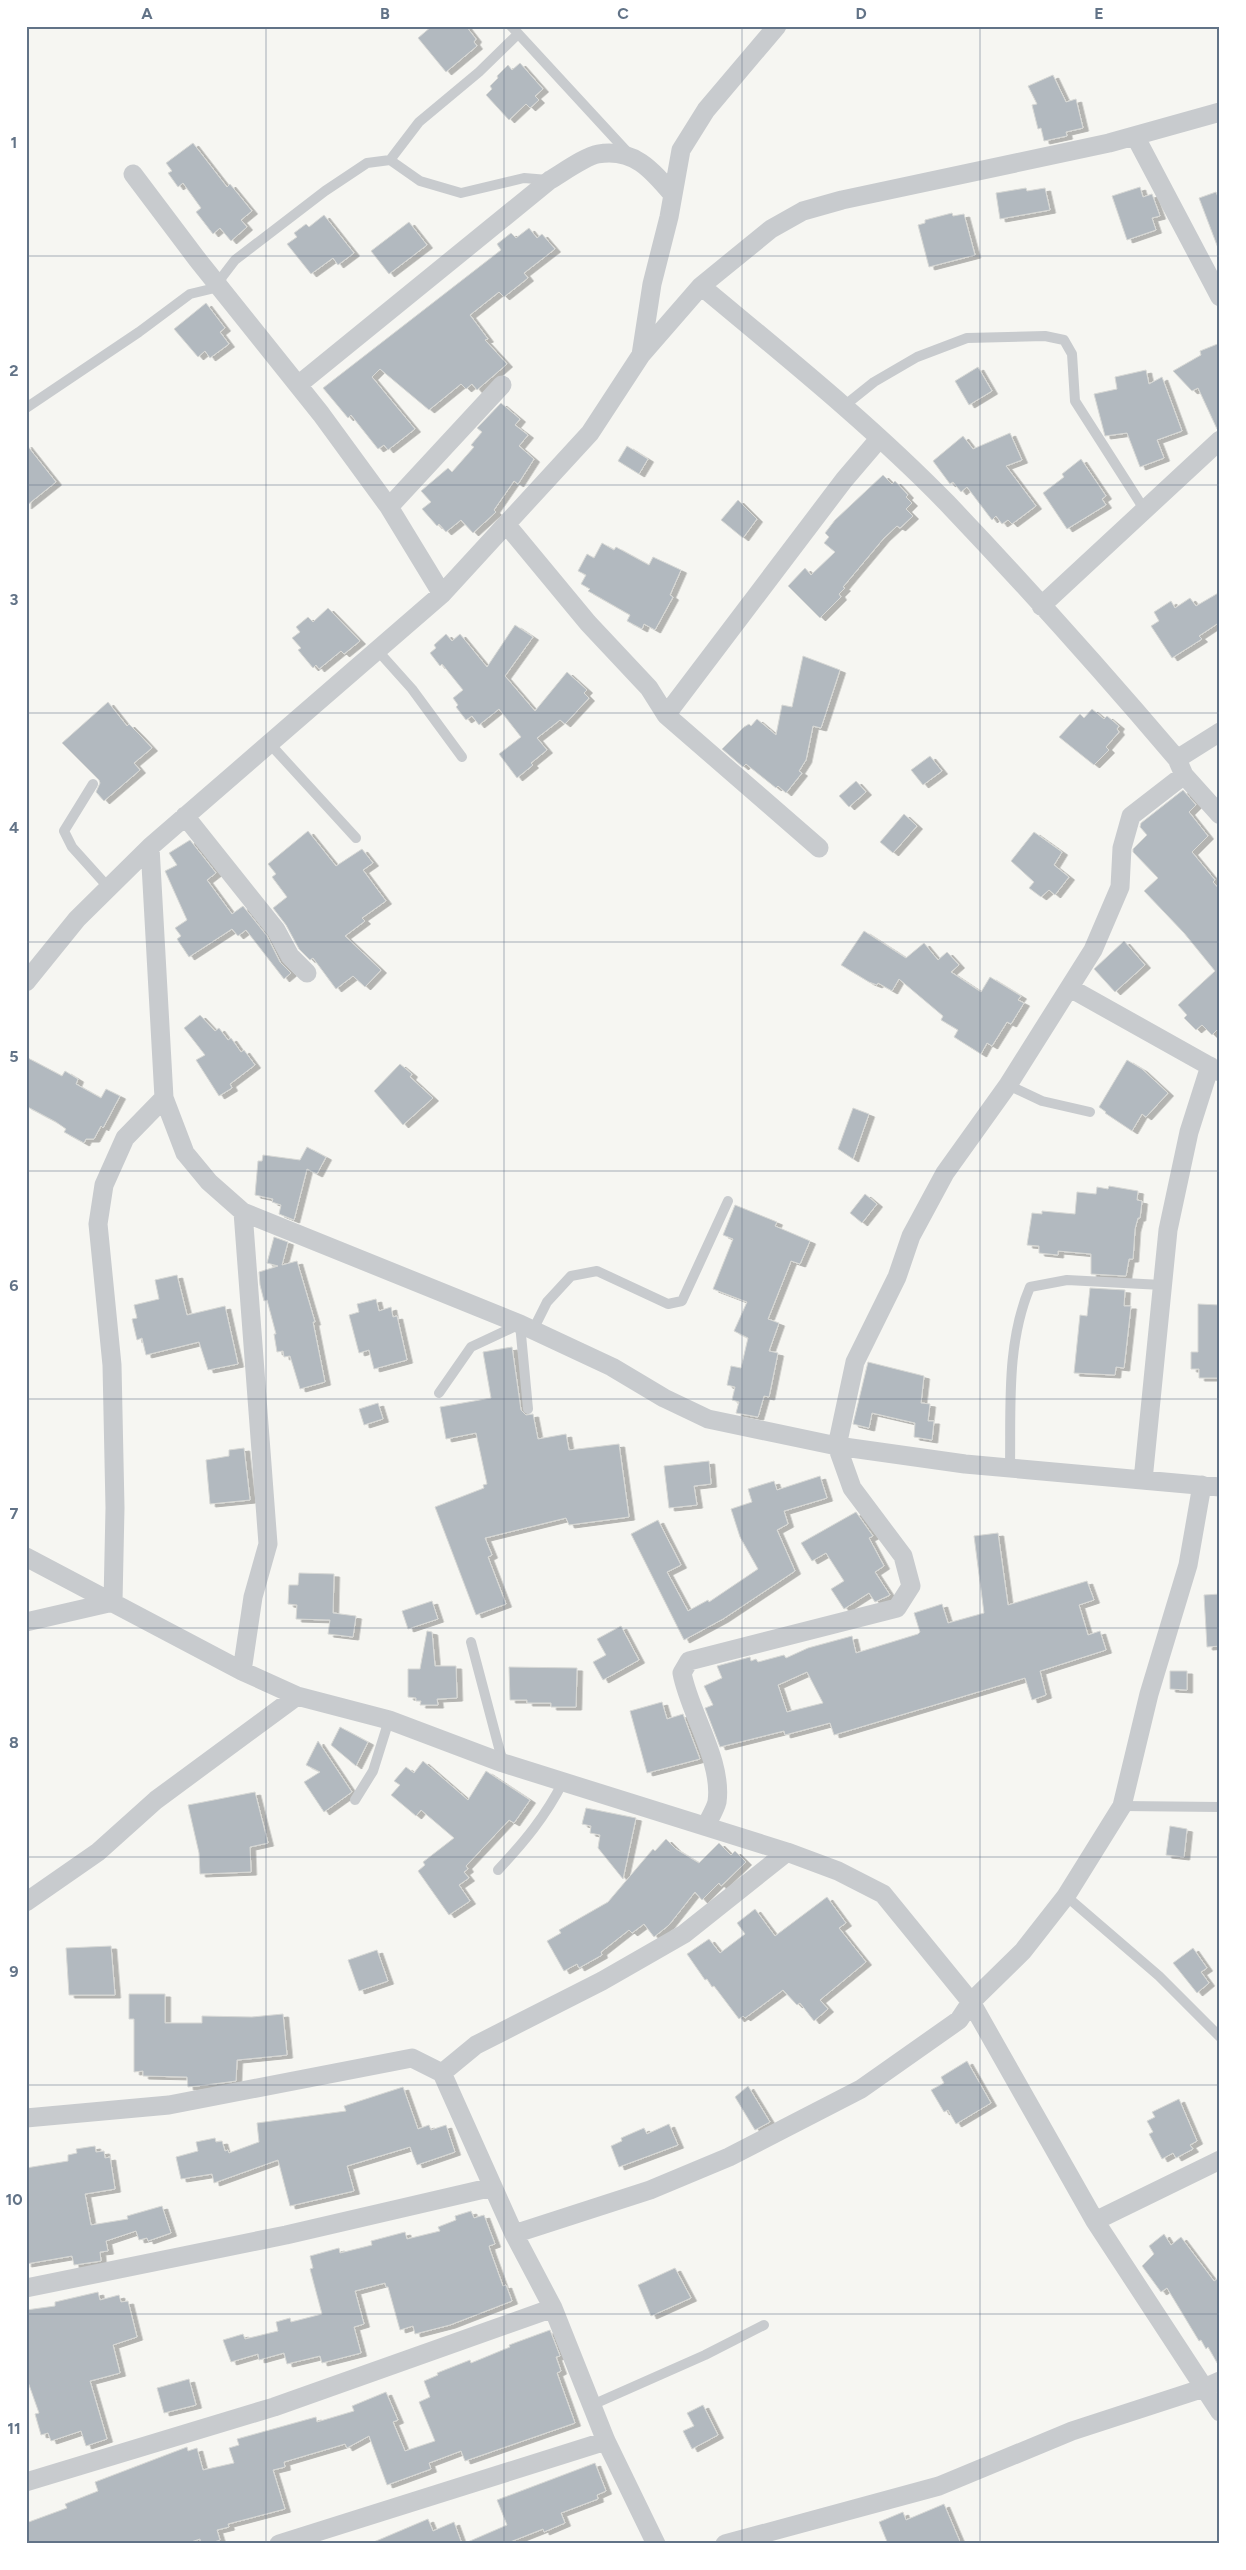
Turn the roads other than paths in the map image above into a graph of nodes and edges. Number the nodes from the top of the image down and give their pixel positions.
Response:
1 (777, 26) edge
2 (514, 30) edge
3 (1220, 112) edge
4 (1135, 136) junction
5 (630, 155) junction
6 (390, 160) junction
7 (133, 174) dead end
8 (550, 180) junction
9 (673, 195) junction
10 (701, 286) junction
11 (219, 287) junction
12 (1220, 297) edge
13 (641, 355) junction
14 (502, 384) dead end
15 (298, 385) junction
16 (844, 406) junction
17 (26, 408) edge
18 (879, 439) junction
19 (1220, 440) edge
20 (389, 507) junction
21 (1144, 509) junction
22 (506, 524) junction
23 (442, 594) junction
24 (1041, 606) junction
25 (378, 651) junction
26 (666, 715) junction
27 (1220, 732) edge
28 (270, 744) junction
29 (462, 757) dead end
30 (1180, 767) junction
31 (93, 784) dead end
32 (1220, 815) edge
33 (185, 816) junction
34 (356, 838) dead end
35 (150, 847) junction
36 (819, 848) dead end
37 (108, 887) junction
38 (307, 973) dead end
39 (26, 982) edge
40 (1070, 988) junction
41 (1215, 1069) edge
42 (1008, 1085) junction
43 (164, 1098) junction
44 (1090, 1112) dead end
45 (728, 1201) dead end
46 (243, 1212) junction
47 (1162, 1285) junction
48 (526, 1327) junction
49 (440, 1393) dead end
50 (528, 1409) dead end
51 (837, 1446) junction
52 (1010, 1468) junction
53 (1143, 1480) junction
54 (1211, 1486) edge
55 (26, 1557) edge
56 (113, 1602) junction
57 (26, 1622) edge
58 (471, 1642) dead end
59 (242, 1671) junction
60 (297, 1696) junction
61 (389, 1720) junction
62 (503, 1763) junction
63 (562, 1782) junction
64 (356, 1800) dead end
65 (1122, 1806) junction
66 (1220, 1807) edge
67 (706, 1826) junction
68 (787, 1852) junction
69 (498, 1870) dead end
70 (1066, 1896) junction
71 (26, 1902) edge
72 (971, 2002) junction
73 (1220, 2037) edge
74 (442, 2073) junction
75 (26, 2118) edge
76 (1220, 2160) edge
77 (492, 2187) junction
78 (1095, 2221) junction
79 (514, 2234) junction
80 (26, 2288) edge
81 (553, 2308) junction
82 (764, 2325) dead end
83 (1212, 2384) edge
84 (592, 2405) junction
85 (1220, 2412) edge
86 (606, 2441) junction
87 (26, 2482) edge
88 (279, 2544) edge
89 (656, 2544) edge
90 (726, 2544) edge

1 - 9 street
2 - 5 lane
2 - 6 lane
3 - 4 street
4 - 10 street
4 - 12 street
5 - 8 street
5 - 9 street
6 - 8 lane
6 - 11 lane
7 - 11 street
8 - 15 street
9 - 13 street
10 - 13 street
10 - 16 street
11 - 15 street
11 - 17 lane
13 - 22 street
14 - 20 street
15 - 20 street
16 - 18 street
16 - 21 lane
18 - 24 street
18 - 26 street
19 - 21 street
20 - 23 street
21 - 24 street
22 - 23 street
22 - 26 street
23 - 25 street
24 - 30 street
25 - 28 street
25 - 29 lane
26 - 36 street
27 - 30 street
28 - 33 street
28 - 34 lane
30 - 32 street
30 - 40 street
31 - 37 lane
33 - 35 street
33 - 38 street
35 - 37 street
35 - 43 street
37 - 39 street
40 - 41 street
40 - 42 street
41 - 47 street
42 - 44 lane
42 - 51 street
43 - 46 street
43 - 56 street
45 - 48 lane
46 - 48 street
46 - 59 street
47 - 52 lane
47 - 53 street
48 - 49 lane
48 - 50 lane
48 - 51 street
51 - 52 street
51 - 67 street
52 - 53 street
53 - 54 street
54 - 65 street
55 - 56 street
56 - 57 street
56 - 59 street
58 - 62 lane
59 - 60 street
60 - 61 street
60 - 71 street
61 - 62 street
61 - 64 lane
62 - 63 street
63 - 67 street
63 - 69 lane
65 - 66 lane
65 - 70 street
67 - 68 street
68 - 72 street
68 - 74 street
70 - 72 street
70 - 73 lane
72 - 78 street
72 - 79 street
74 - 75 street
74 - 77 street
76 - 78 street
77 - 79 street
77 - 80 street
78 - 83 street
79 - 81 street
81 - 84 street
81 - 87 street
82 - 84 lane
83 - 85 street
83 - 90 street
84 - 86 street
86 - 88 street
86 - 89 street

